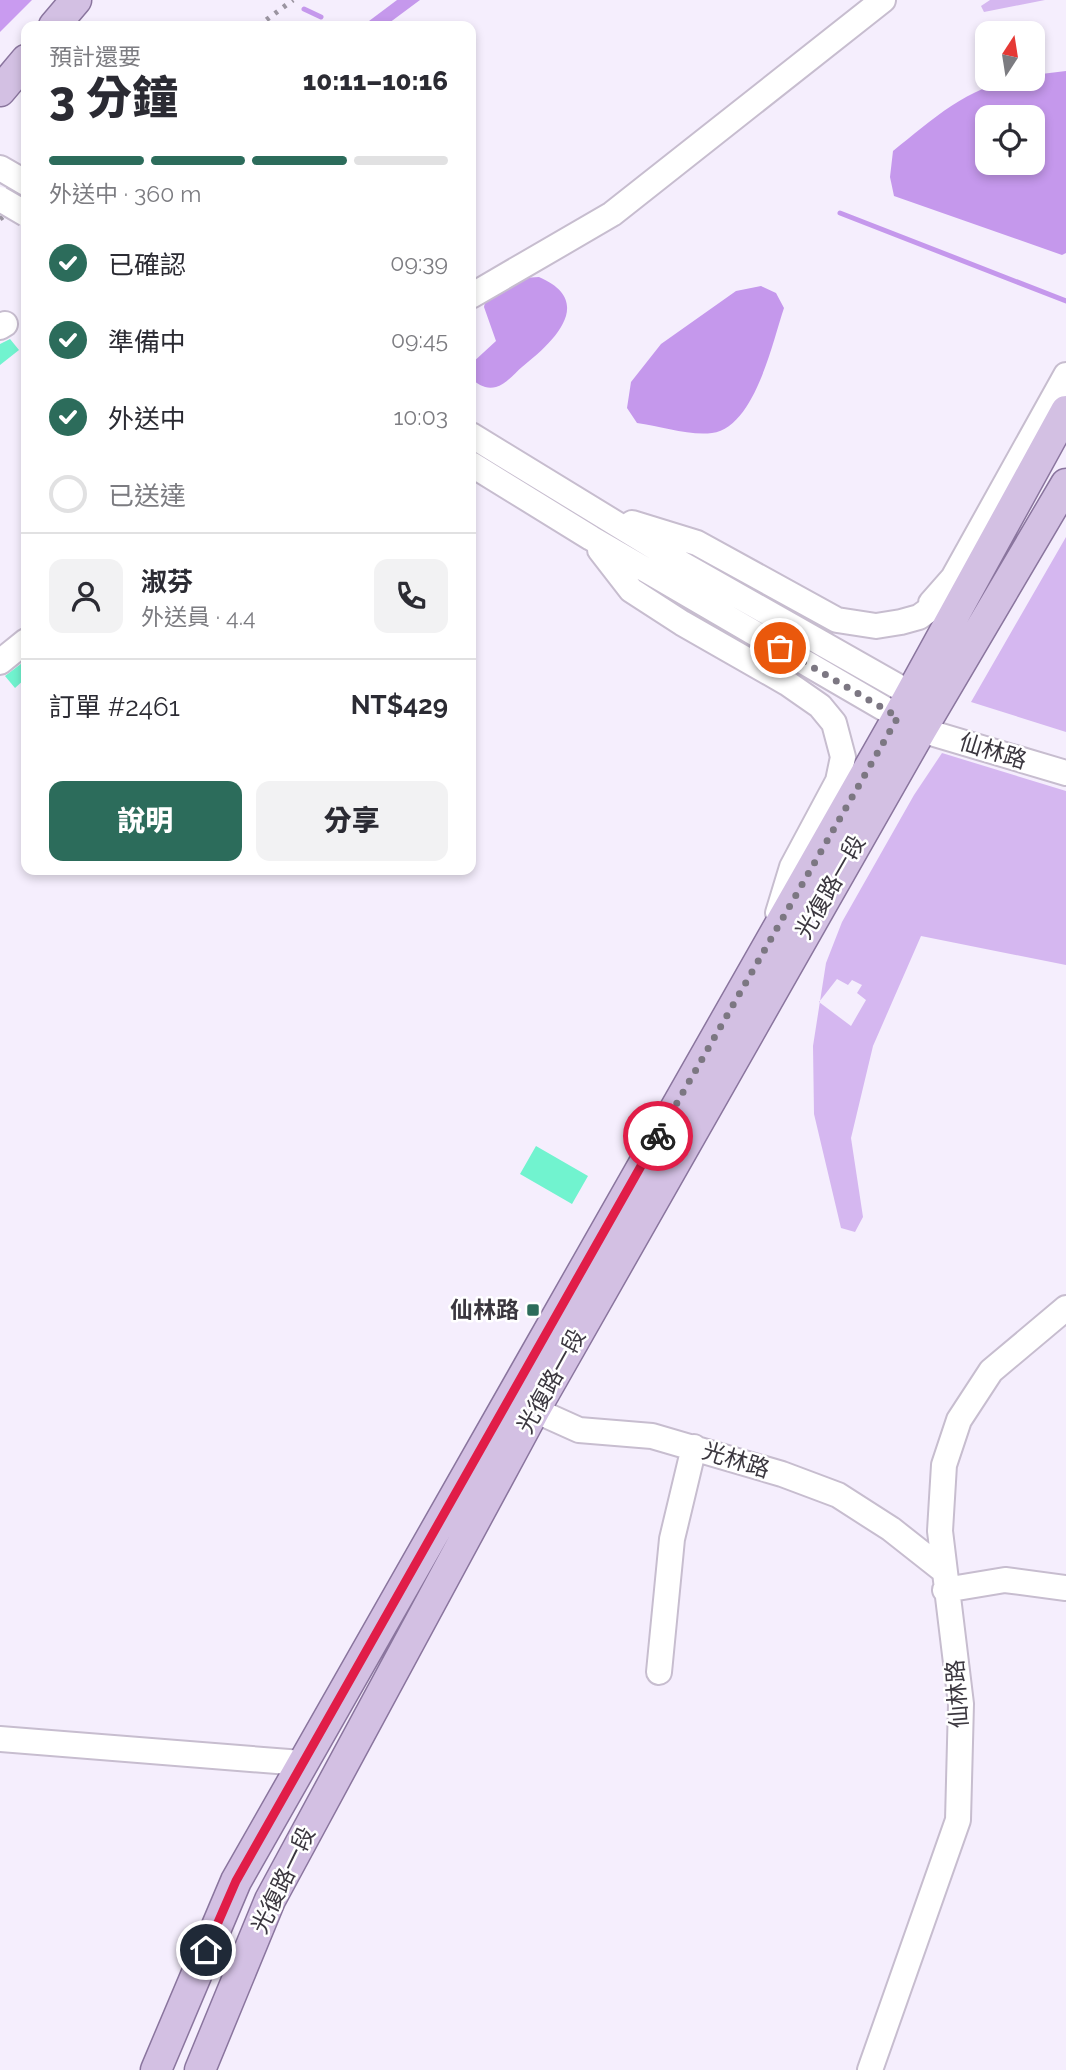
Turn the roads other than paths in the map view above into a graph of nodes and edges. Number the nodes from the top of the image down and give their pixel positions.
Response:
1 (76, 0) edge
2 (883, 0) edge
3 (58, 21) edge
4 (21, 56) edge
5 (21, 66) edge
6 (0, 67) edge
7 (0, 92) edge
8 (0, 168) edge
9 (21, 180) edge
10 (0, 199) edge
11 (21, 211) edge
12 (476, 293) edge
13 (1066, 375) edge
14 (1066, 411) edge
15 (479, 440) edge
16 (476, 467) edge
17 (1066, 484) edge
18 (1066, 509) edge
19 (599, 513) junction
20 (591, 538) junction
21 (967, 592) junction
22 (919, 617) junction
23 (21, 645) edge
24 (0, 662) edge
25 (916, 712) junction
26 (1066, 773) edge
27 (773, 932) junction
28 (1066, 1308) edge
29 (521, 1404) junction
30 (694, 1447) junction
31 (944, 1580) junction
32 (1066, 1588) edge
33 (659, 1672) dead end
34 (0, 1739) edge
35 (302, 1763) junction
36 (156, 2070) edge
37 (200, 2070) edge
38 (870, 2070) edge

1 - 3 main road
2 - 12 street
4 - 6 street
5 - 7 main road
8 - 9 street
10 - 11 street, bridge
13 - 22 street
14 - 21 main road
15 - 19 street
16 - 20 street
17 - 25 main road
18 - 25 street
19 - 22 street
19 - 25 street
20 - 25 street
20 - 27 street
21 - 22 street
21 - 25 main road
23 - 24 street
25 - 26 street, 仙林路
25 - 27 main road, 光復路一段
25 - 29 main road, 光復路一段
27 - 29 main road, 光復路一段
28 - 31 street, 仙林路
29 - 30 street, 光林路
29 - 35 main road, 光復路一段
29 - 37 main road, 光復路一段
30 - 31 street, 光林路
30 - 33 street
31 - 32 street
31 - 38 street, 仙林路
34 - 35 street
35 - 36 main road, 光復路一段

